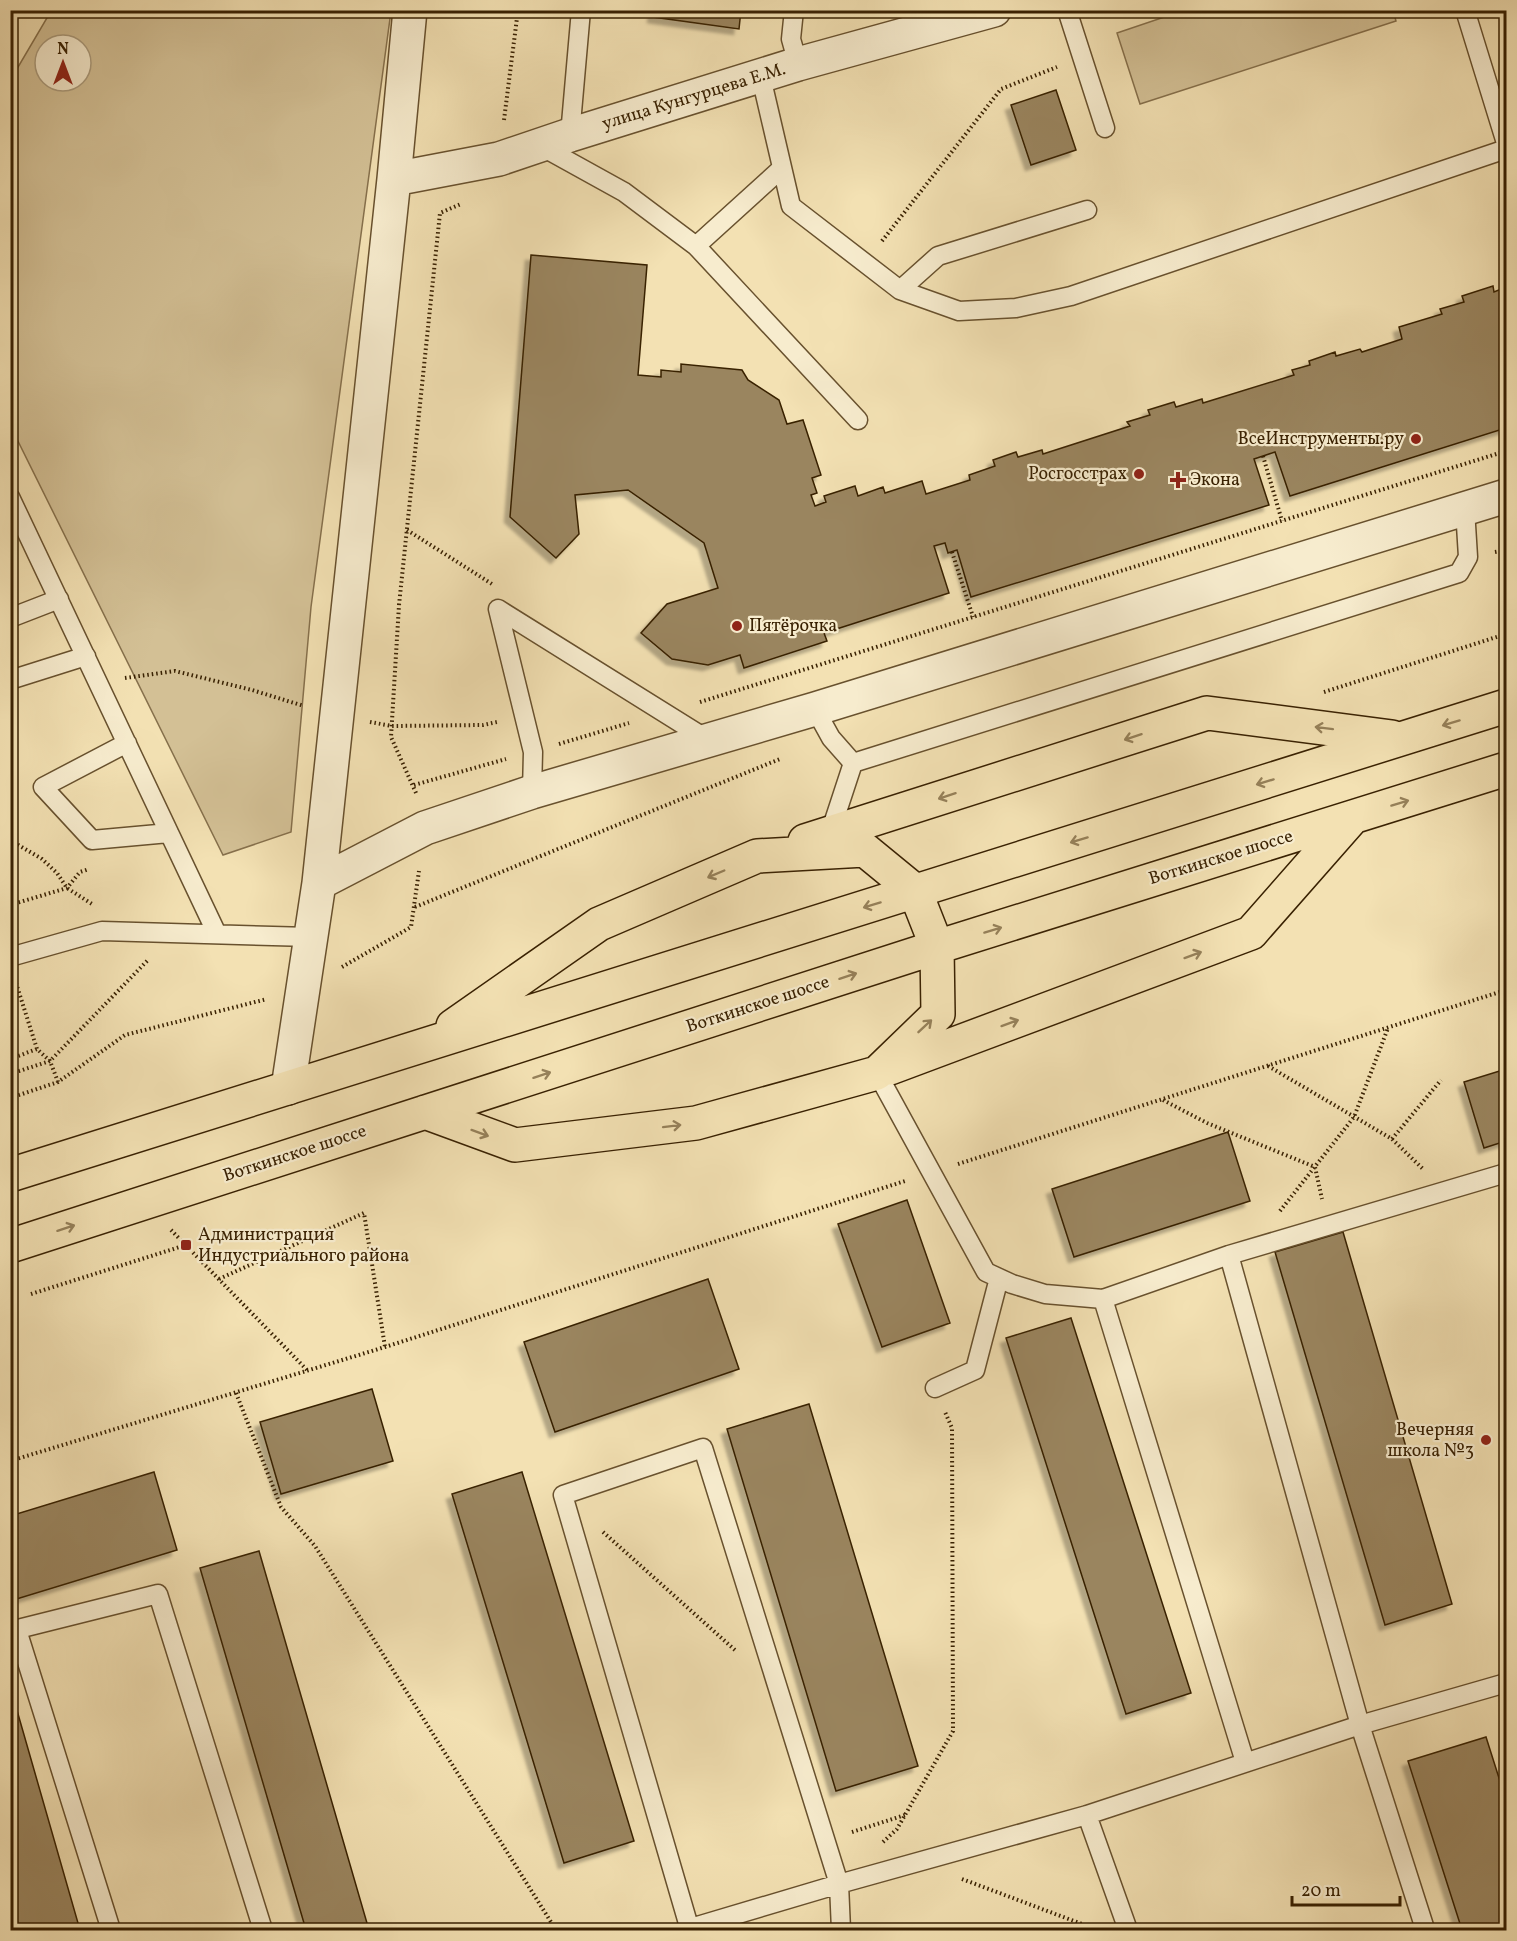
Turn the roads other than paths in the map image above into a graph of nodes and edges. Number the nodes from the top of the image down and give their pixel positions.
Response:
1 (410, 10) edge
2 (581, 10) edge
3 (794, 10) edge
4 (994, 10) edge
5 (1067, 10) edge
6 (1465, 10) edge
7 (798, 64) junction
8 (761, 77) junction
9 (1106, 128) dead end
10 (570, 135) junction
11 (1506, 143) edge
12 (539, 145) junction
13 (1506, 149) edge
14 (782, 168) junction
15 (394, 179) junction
16 (1087, 210) dead end
17 (696, 246) junction
18 (900, 290) junction
19 (858, 420) dead end
20 (1506, 496) edge
21 (10, 497) edge
22 (1465, 509) junction
23 (59, 599) junction
24 (10, 618) edge
25 (86, 656) junction
26 (10, 680) edge
27 (1506, 706) edge
28 (815, 709) junction
29 (1402, 739) junction
30 (708, 740) junction
31 (127, 743) junction
32 (853, 763) junction
33 (1506, 769) edge
34 (532, 792) junction
35 (1352, 817) junction
36 (169, 833) junction
37 (830, 833) junction
38 (757, 856) junction
39 (318, 883) junction
40 (915, 891) junction
41 (217, 934) junction
42 (310, 938) junction
43 (937, 947) junction
44 (10, 957) edge
45 (427, 1044) junction
46 (877, 1073) junction
47 (288, 1088) junction
48 (425, 1112) junction
49 (1506, 1173) edge
50 (10, 1175) edge
51 (10, 1246) edge
52 (1229, 1255) junction
53 (999, 1278) junction
54 (1103, 1299) junction
55 (935, 1388) road end
56 (14, 1630) edge
57 (1506, 1683) edge
58 (1360, 1725) junction
59 (1245, 1762) junction
60 (1087, 1815) junction
61 (839, 1884) junction
62 (1425, 1929) edge
63 (111, 1930) edge
64 (263, 1930) edge
65 (688, 1930) edge
66 (841, 1930) edge
67 (1128, 1930) edge

1 - 15 street
2 - 10 lane
3 - 7 lane
4 - 7 street, улица Кунгурцева Е.М.
5 - 9 lane
6 - 11 lane
7 - 8 street, улица Кунгурцева Е.М.
8 - 10 street, улица Кунгурцева Е.М.
8 - 14 lane
10 - 12 street, улица Кунгурцева Е.М.
12 - 15 street, улица Кунгурцева Е.М.
12 - 17 lane
13 - 18 lane
14 - 17 lane
14 - 18 lane
15 - 39 street
16 - 18 lane
17 - 19 lane
20 - 22 street
21 - 23 lane
22 - 28 street
22 - 32 lane
23 - 24 lane
23 - 25 lane
25 - 26 lane
25 - 31 lane
27 -> 29 main road
28 - 30 street
28 - 32 lane
29 -> 37 main road
29 -> 40 main road
30 - 34 street
30 - 34 lane
31 - 36 lane
31 - 36 lane
32 - 37 lane
35 -> 33 main road, Воткинское шоссе
34 - 39 street
43 -> 35 main road, Воткинское шоссе
46 -> 35 main road
36 - 41 lane
37 - 38 main road
38 - 40 main road
38 -> 45 main road
39 - 42 street
40 - 43 main road
40 -> 45 main road
41 - 42 lane
41 - 44 lane
42 - 47 street
46 -> 43 main road
48 -> 43 main road, Воткинское шоссе
45 - 47 main road
48 -> 46 main road
46 - 53 lane
47 - 50 main road
51 -> 48 main road, Воткинское шоссе
49 - 52 lane
52 - 54 lane
52 - 58 lane
53 - 54 lane
53 - 55 lane
54 - 59 lane
56 - 63 lane
56 - 64 lane
57 - 58 lane
58 - 59 lane
58 - 62 lane
59 - 60 lane
60 - 61 lane
60 - 67 lane
61 - 65 lane
61 - 65 lane
61 - 66 lane

